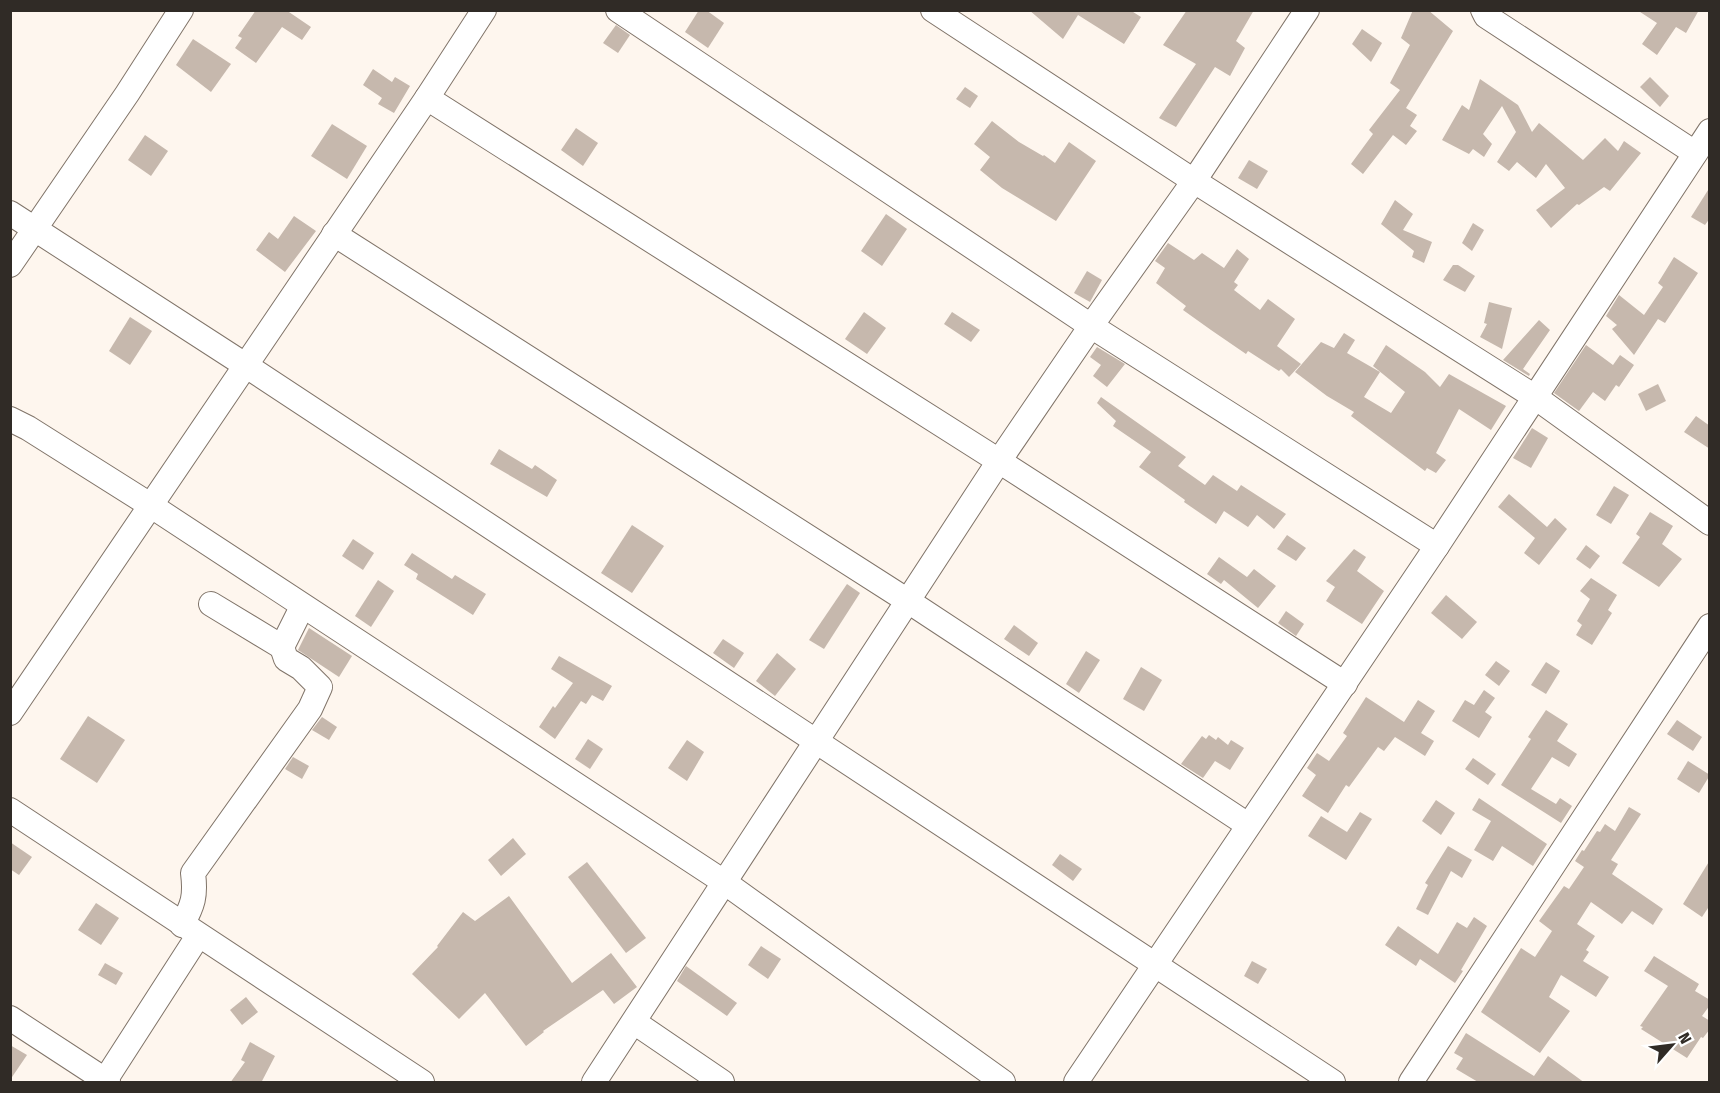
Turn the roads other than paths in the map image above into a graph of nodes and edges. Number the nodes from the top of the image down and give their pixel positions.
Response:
1 (181, 10) edge
2 (484, 10) edge
3 (618, 10) edge
4 (933, 10) edge
5 (1307, 10) edge
6 (1483, 10) edge
7 (428, 98) junction
8 (1710, 131) edge
9 (1695, 153) junction
10 (1194, 181) junction
11 (10, 213) edge
12 (34, 228) junction
13 (334, 234) junction
14 (10, 265) edge
15 (1091, 326) junction
16 (245, 365) junction
17 (1535, 397) junction
18 (10, 419) edge
19 (999, 461) junction
20 (150, 505) junction
21 (1710, 523) edge
22 (1437, 546) junction
23 (908, 601) junction
24 (211, 604) dead end
25 (302, 607) junction
26 (1710, 626) edge
27 (282, 647) junction
28 (1345, 684) junction
29 (10, 713) edge
30 (816, 743) junction
31 (10, 810) edge
32 (1248, 825) junction
33 (724, 882) junction
34 (190, 930) junction
35 (1156, 964) junction
36 (10, 1018) edge
37 (634, 1022) junction
38 (106, 1082) edge
39 (422, 1083) edge
40 (594, 1083) edge
41 (722, 1083) edge
42 (1003, 1083) edge
43 (1076, 1083) edge
44 (1333, 1083) edge
45 (1411, 1083) edge

1 - 12 street
2 - 7 street
3 - 15 street
4 - 10 street
5 - 10 street
6 - 9 street
7 - 13 street
7 - 19 street
8 - 9 street
9 - 17 street
10 - 15 street
10 - 17 street
11 - 12 street
12 - 14 street
12 - 16 street
13 - 16 street
13 - 23 street
15 - 19 street
15 - 22 street
16 - 20 street
16 - 30 street
17 - 21 street
17 - 22 street
18 - 20 street
19 - 23 street
19 - 28 street
20 - 25 street
20 - 29 street
22 - 28 street
23 - 30 street
23 - 32 street
24 - 27 street
25 - 27 street
25 - 33 street
26 - 45 street
27 - 34 street
28 - 32 street
30 - 33 street
30 - 35 street
31 - 34 street
32 - 35 street
33 - 37 street
33 - 42 street
34 - 38 street
34 - 39 street
35 - 43 street
35 - 44 street
36 - 38 street
37 - 40 street
37 - 41 street

